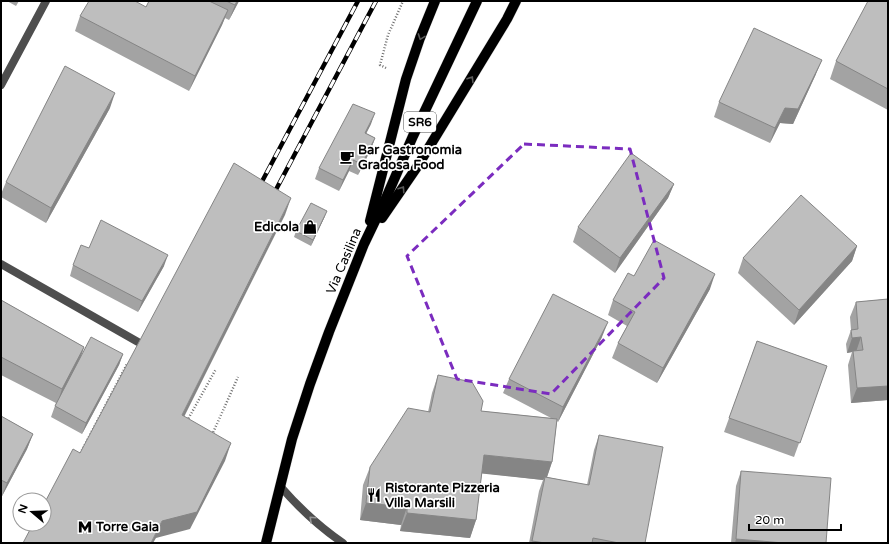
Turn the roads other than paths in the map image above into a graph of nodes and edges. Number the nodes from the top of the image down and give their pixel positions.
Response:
1 (46, 1) edge
2 (435, 1) edge
3 (477, 1) edge
4 (516, 1) edge
5 (1, 85) edge
6 (364, 244) junction
7 (1, 264) edge
8 (138, 342) edge
9 (280, 486) junction
10 (266, 543) edge
11 (343, 543) edge

1 - 5 street
2 -> 6 main road
3 - 6 main road, Via Casilina / SR6
6 -> 4 main road
6 - 9 main road, Via Casilina / SR6
7 - 8 street
9 - 10 main road, Via Casilina / SR6
11 -> 9 street

